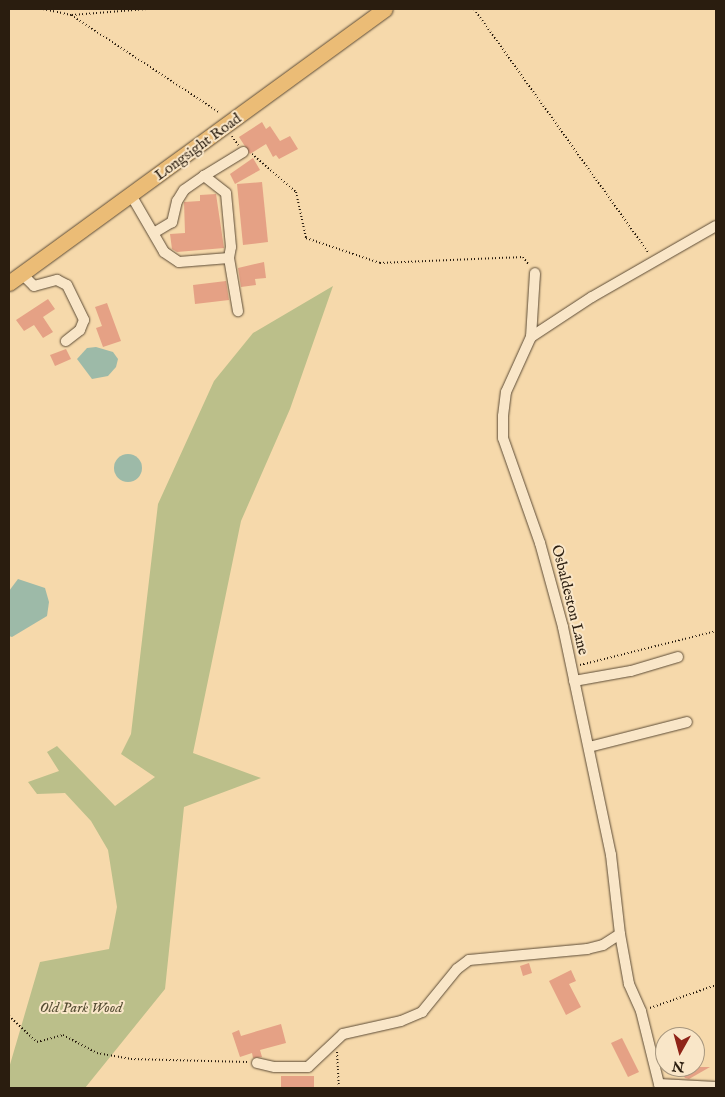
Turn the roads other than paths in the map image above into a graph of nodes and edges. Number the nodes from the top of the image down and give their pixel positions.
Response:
1 (385, 9) edge
2 (243, 152) road end
3 (204, 176) junction
4 (131, 195) junction
5 (716, 226) edge
6 (154, 233) junction
7 (229, 258) junction
8 (535, 273) road end
9 (22, 274) junction
10 (9, 283) edge
11 (238, 311) dead end
12 (531, 337) junction
13 (66, 342) dead end
14 (678, 657) dead end
15 (574, 681) junction
16 (687, 722) dead end
17 (589, 747) junction
18 (620, 934) junction
19 (256, 1063) road end
20 (660, 1086) edge
21 (716, 1088) edge

1 - 4 highway, Longsight Road
2 - 3 street
3 - 6 street
3 - 7 street
4 - 6 street
4 - 9 highway, Longsight Road
5 - 12 street
6 - 7 street
7 - 11 street
8 - 12 street
9 - 10 highway, Longsight Road
9 - 13 street
12 - 15 street, Osbaldeston Lane
14 - 15 street
15 - 17 street, Osbaldeston Lane
16 - 17 street
17 - 18 street, Osbaldeston Lane
18 - 19 street
18 - 20 street, Osbaldeston Lane
20 - 21 street

